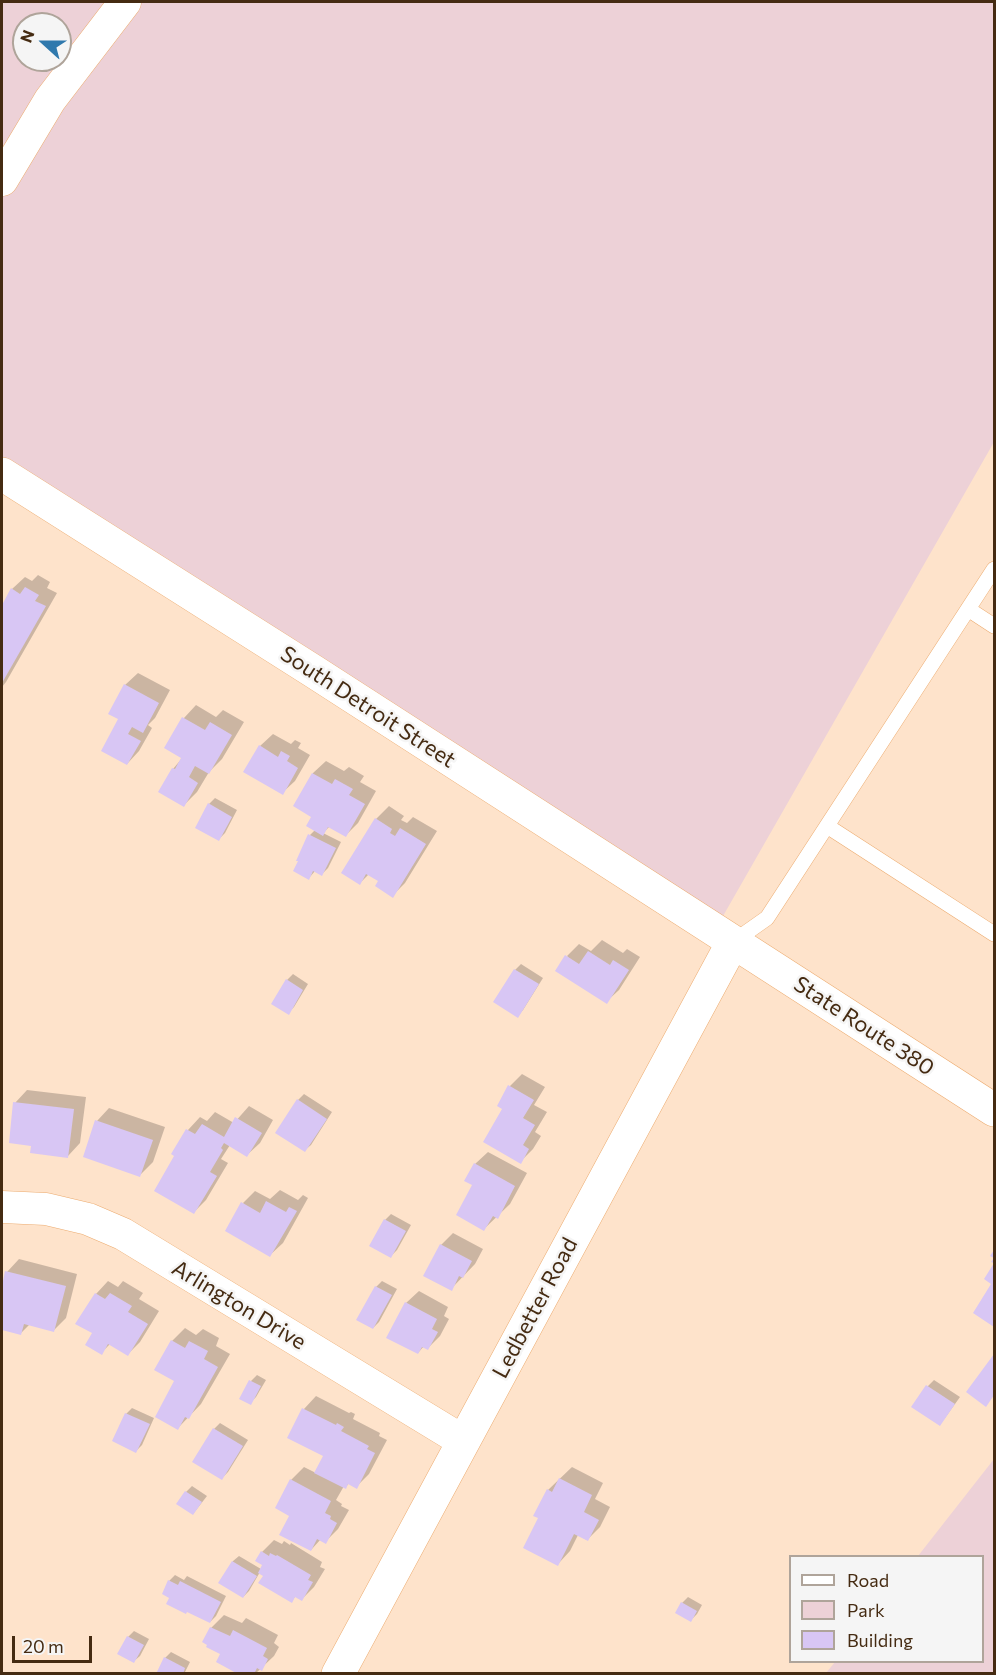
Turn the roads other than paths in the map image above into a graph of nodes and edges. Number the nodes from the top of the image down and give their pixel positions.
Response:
1 (125, 2) edge
2 (2, 180) edge
3 (2, 474) edge
4 (994, 568) edge
5 (968, 609) junction
6 (994, 626) edge
7 (827, 826) junction
8 (994, 934) edge
9 (733, 942) junction
10 (994, 1110) edge
11 (2, 1207) edge
12 (463, 1441) junction
13 (338, 1674) edge

1 - 2 street
3 - 9 main road, South Detroit Street
4 - 5 lane
5 - 6 lane
5 - 7 lane
7 - 8 lane
7 - 9 lane
9 - 10 main road, State Route 380
9 - 12 main road, Ledbetter Road
11 - 12 street, Arlington Drive
12 - 13 main road, Ledbetter Road

